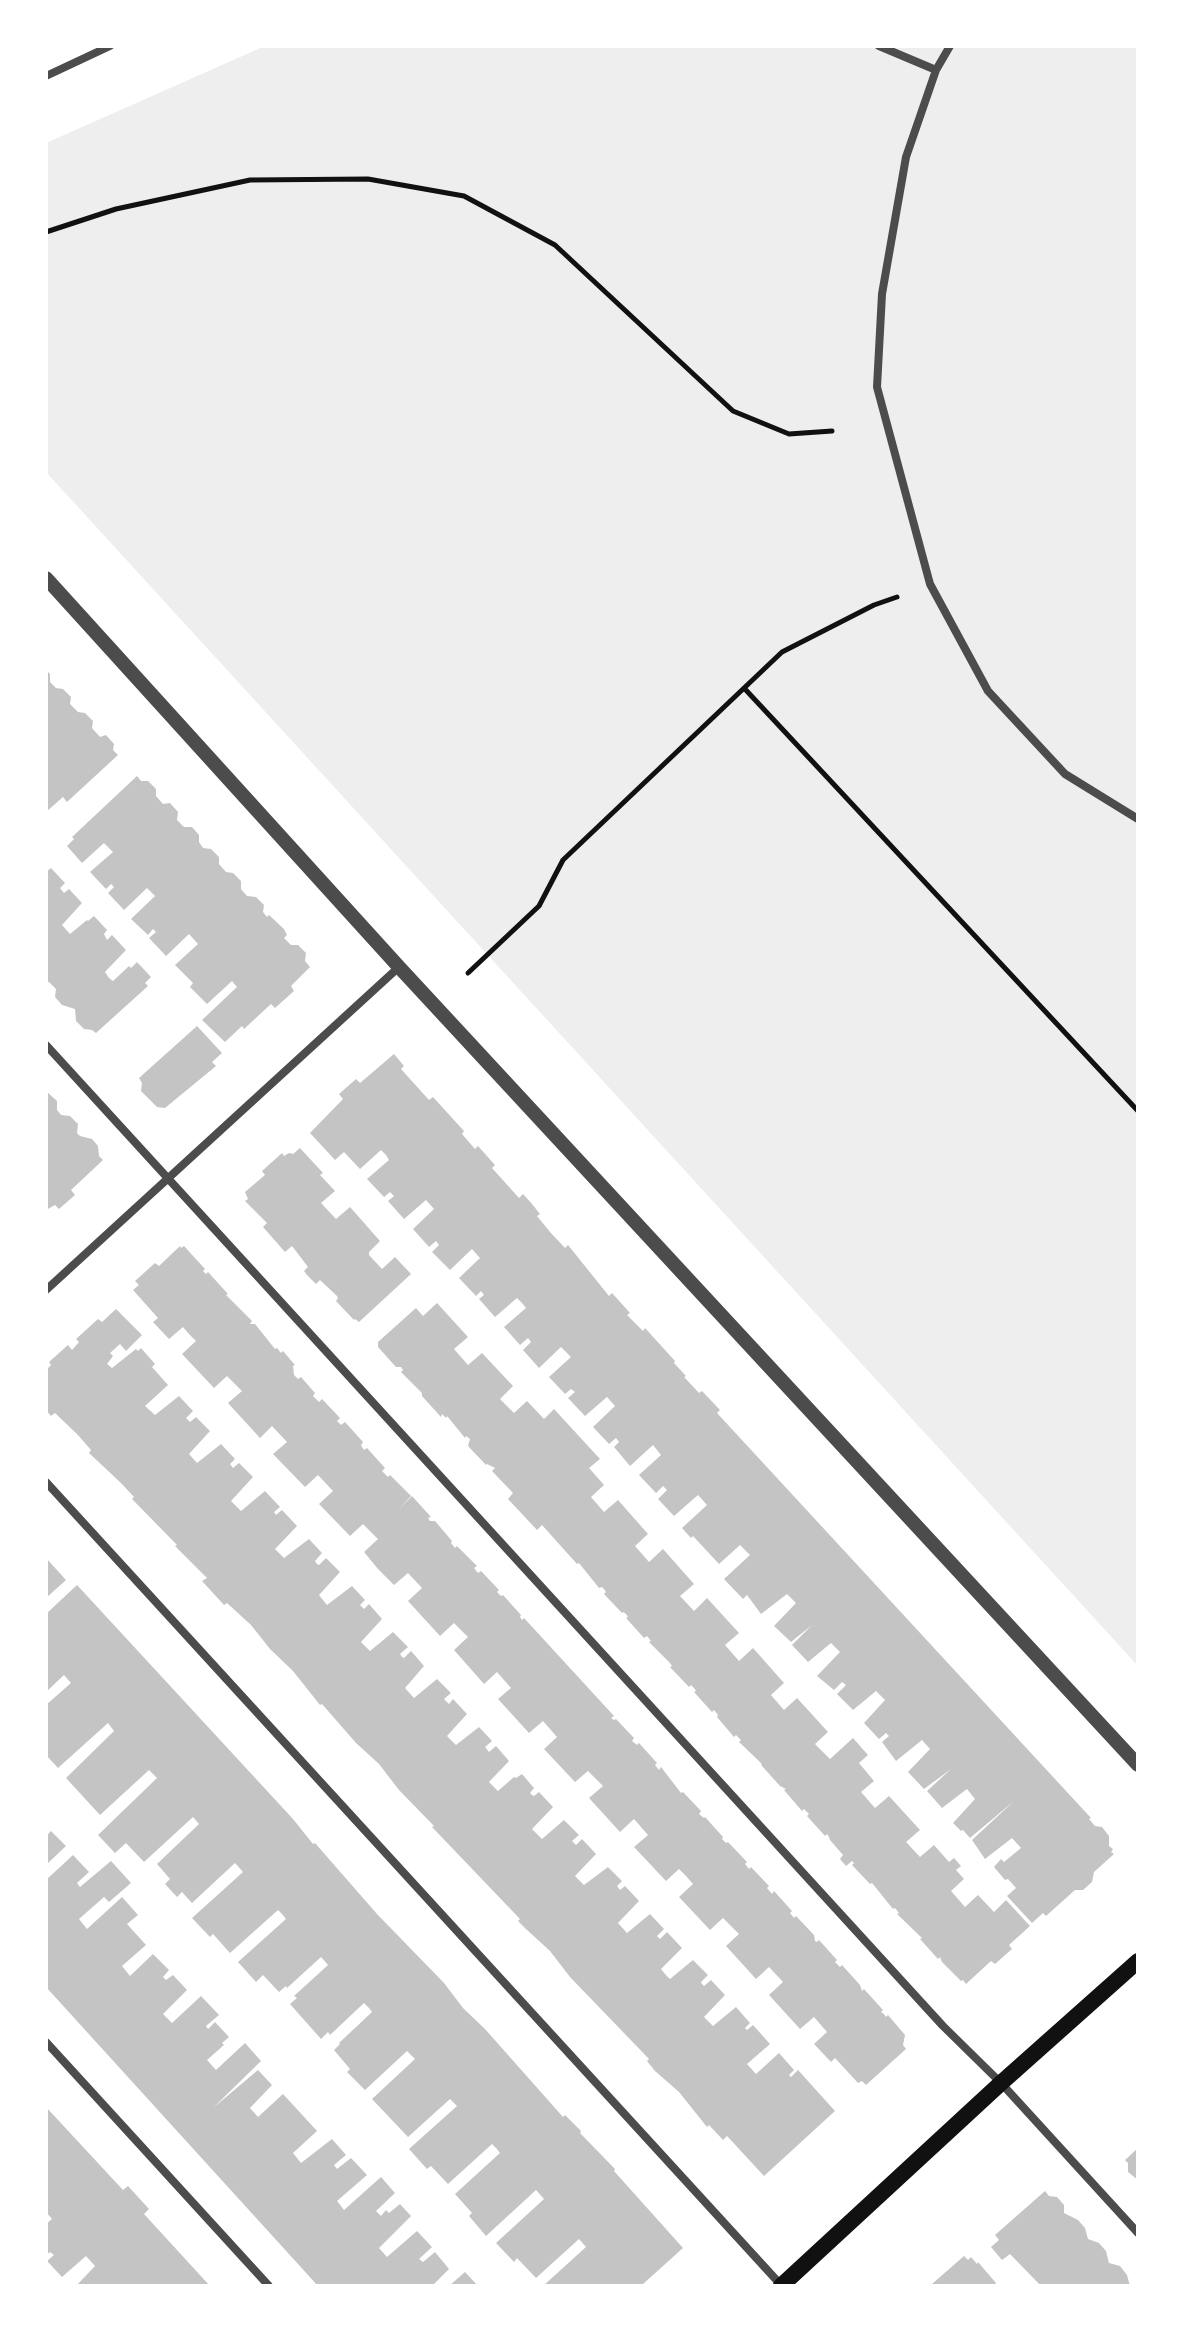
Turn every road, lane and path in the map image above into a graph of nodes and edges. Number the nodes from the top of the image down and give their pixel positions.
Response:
1 (110, 46) edge
2 (879, 46) edge
3 (950, 46) edge
4 (936, 70) junction
5 (46, 76) edge
6 (46, 232) edge
7 (832, 431) dead end
8 (46, 578) edge
9 (897, 597) dead end
10 (744, 688) junction
11 (1138, 819) edge
12 (399, 967) junction
13 (468, 973) dead end
14 (46, 1045) edge
15 (1138, 1111) edge
16 (168, 1178) junction
17 (46, 1290) edge
18 (46, 1482) edge
19 (1138, 1765) edge
20 (1138, 1961) edge
21 (46, 2042) edge
22 (1001, 2083) junction
23 (1138, 2233) edge
24 (269, 2286) edge
25 (781, 2286) edge

1 - 5 street
2 - 4 street
3 - 4 street
4 - 11 street
6 - 7 path
8 - 12 street
9 - 10 path
10 - 13 path
10 - 15 path
12 - 16 street
12 - 19 street
14 - 16 street
16 - 17 street
16 - 22 street
18 - 25 street
20 - 22 main road
21 - 24 street
22 - 23 street
22 - 25 main road

